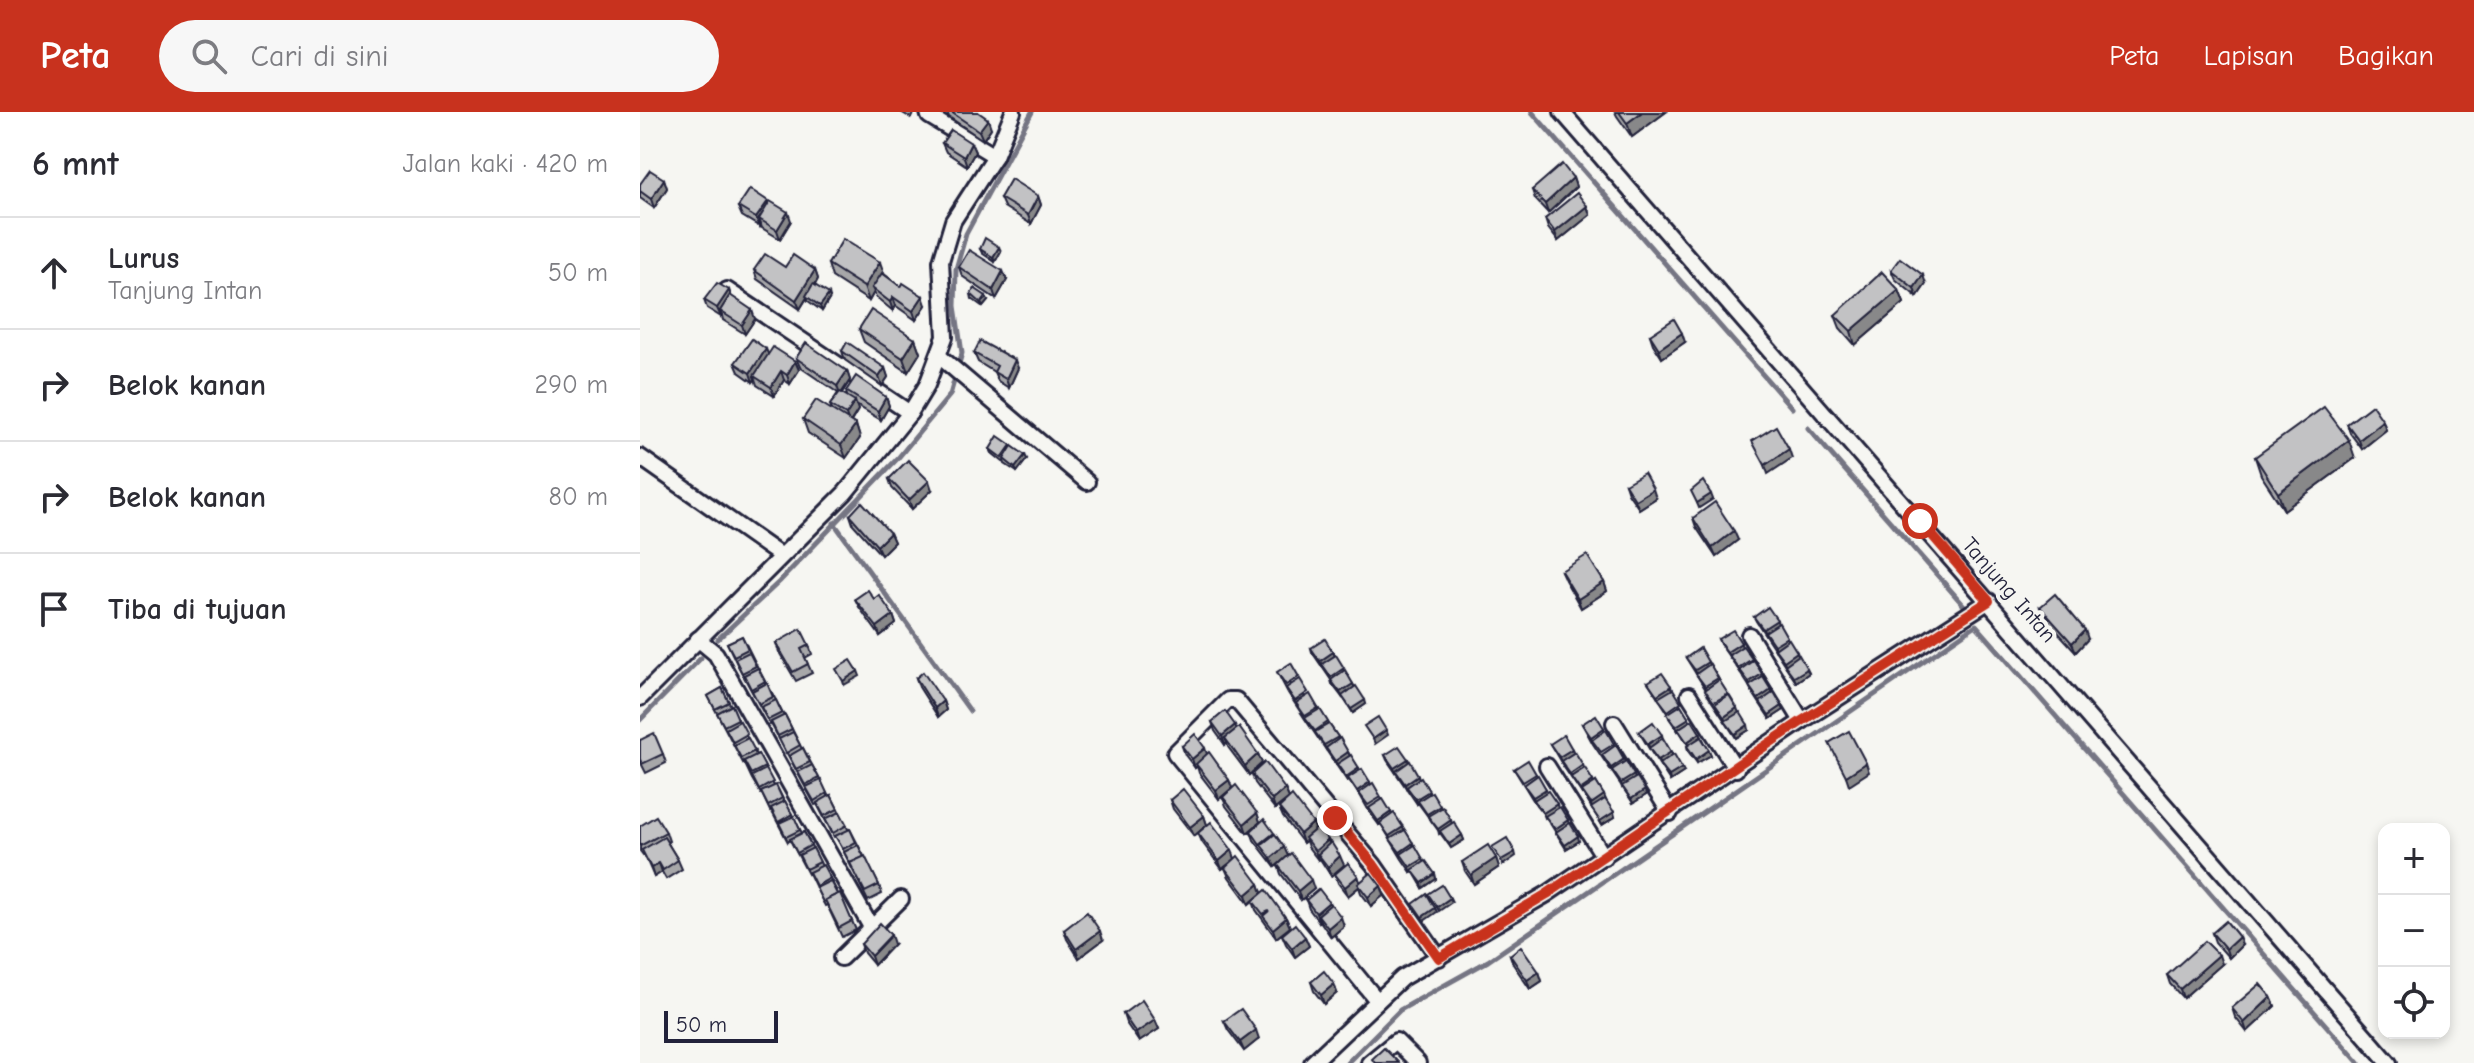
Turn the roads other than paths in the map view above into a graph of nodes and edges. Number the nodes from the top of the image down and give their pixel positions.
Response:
1 (928, 112) edge
2 (1013, 112) edge
3 (1562, 112) edge
4 (995, 156) junction
5 (727, 290) edge
6 (939, 356) junction
7 (910, 413) junction
8 (640, 457) edge
9 (1087, 482) dead end
10 (781, 556) junction
11 (1989, 601) junction
12 (1749, 635) dead end
13 (698, 639) junction
14 (1689, 695) dead end
15 (640, 698) edge
16 (1802, 721) junction
17 (1614, 723) dead end
18 (1547, 766) dead end
19 (1736, 769) junction
20 (1670, 813) junction
21 (1604, 857) junction
22 (901, 899) dead end
23 (871, 927) junction
24 (841, 958) dead end
25 (1439, 958) junction
26 (1376, 999) junction
27 (1312, 1063) edge
28 (1369, 1063) edge
29 (1418, 1063) edge
30 (2389, 1063) edge

1 - 4 street
2 - 4 street
3 - 11 street, Tanjung Intan
4 - 6 street
5 - 7 street
6 - 7 street
6 - 9 street
7 - 10 street
8 - 10 street
10 - 13 street
11 - 16 street
11 - 30 street, Tanjung Intan
12 - 16 street
13 - 15 street
13 - 23 street
14 - 19 street
16 - 19 street
17 - 20 street
18 - 21 street
19 - 20 street
20 - 21 street
21 - 25 street
22 - 23 street
23 - 24 street
25 - 26 street
25 - 26 street
26 - 27 street
28 - 29 street

